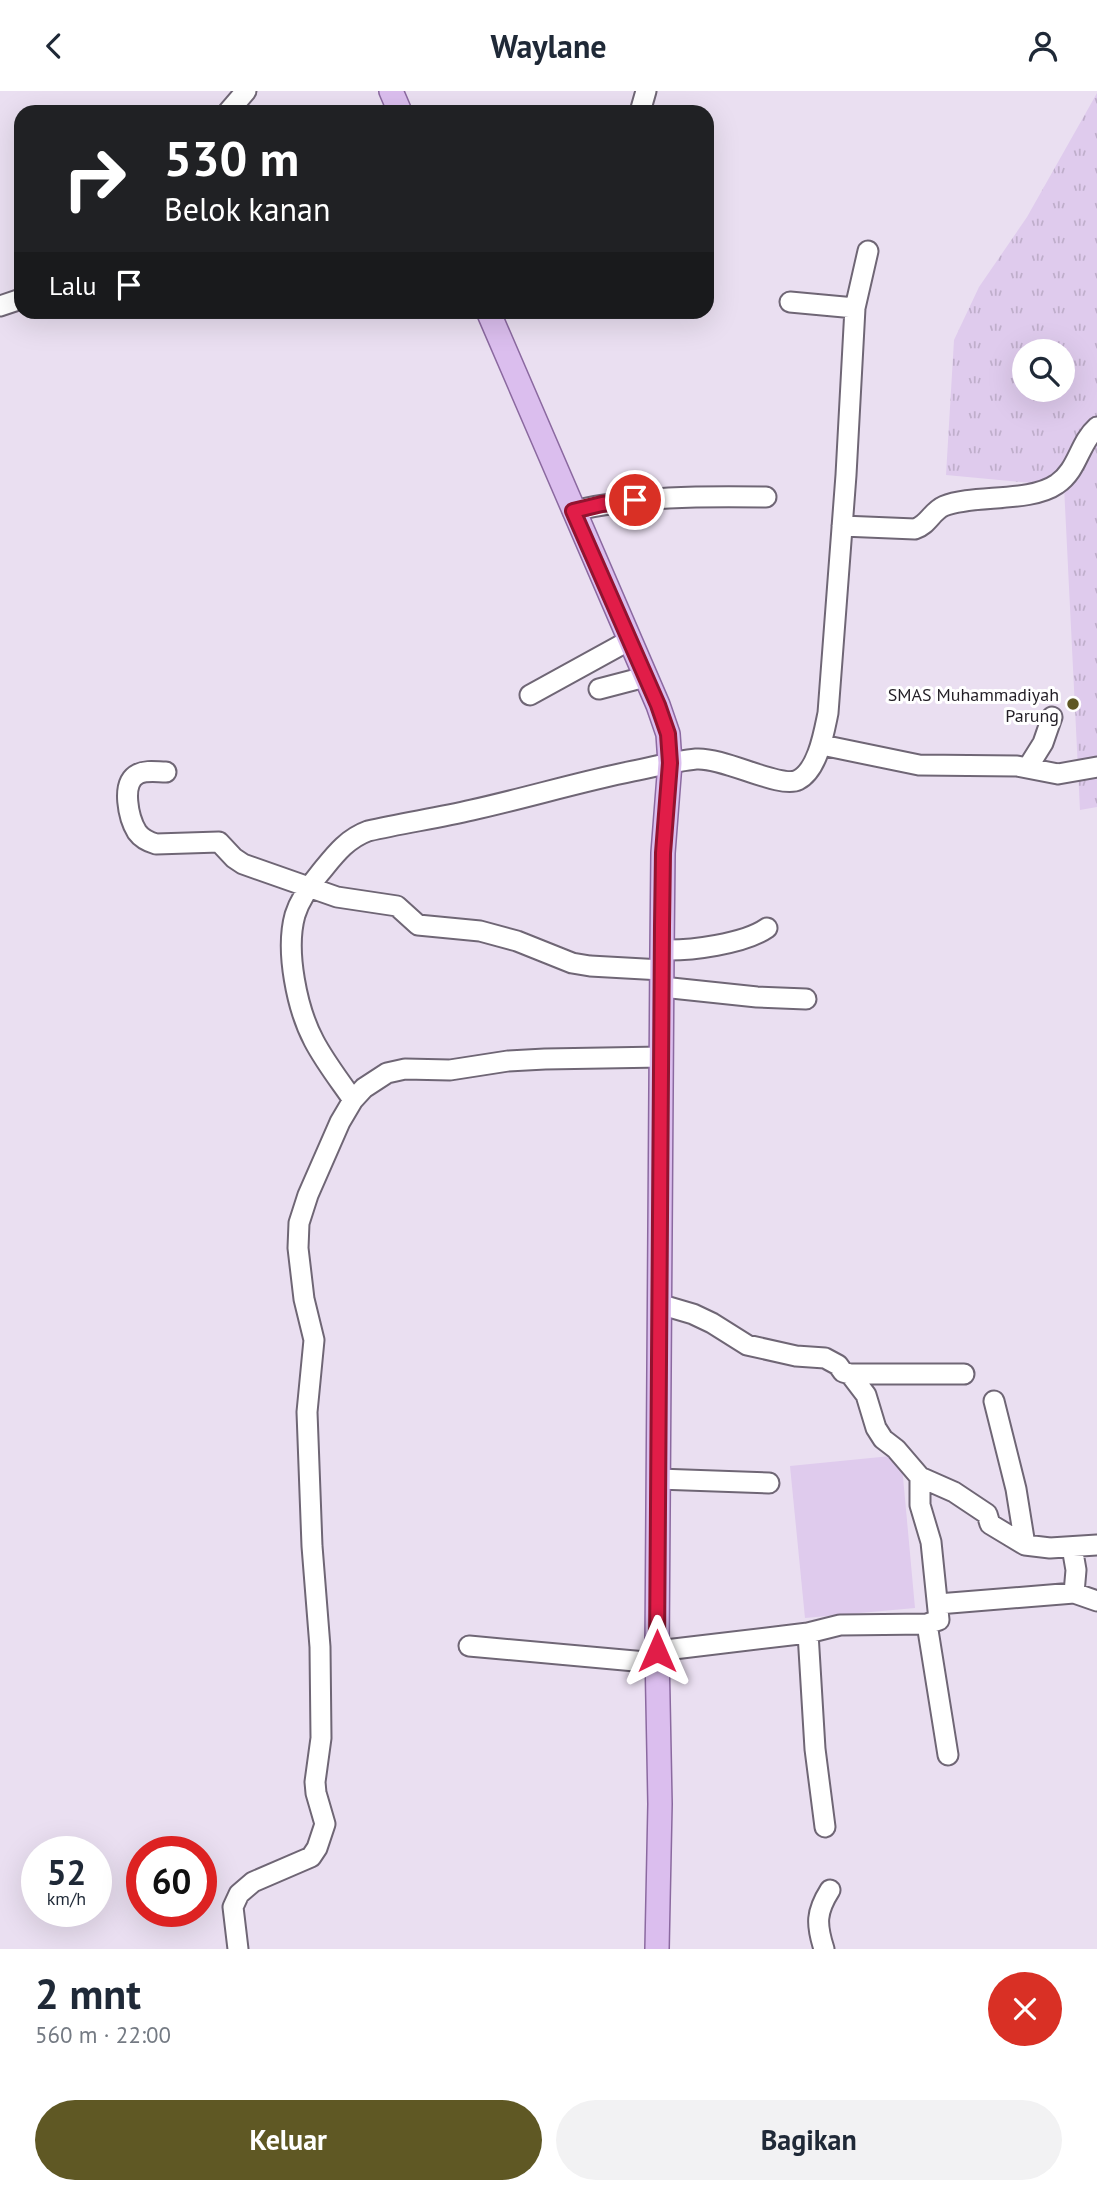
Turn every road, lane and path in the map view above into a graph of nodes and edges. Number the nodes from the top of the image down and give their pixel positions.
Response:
1 (246, 91) edge
2 (234, 105) edge
3 (868, 251) dead end
4 (790, 302) dead end
5 (855, 308) junction
6 (491, 319) edge
7 (1097, 427) edge
8 (766, 497) dead end
9 (573, 511) junction
10 (842, 526) junction
11 (630, 640) junction
12 (645, 677) junction
13 (599, 689) dead end
14 (530, 695) dead end
15 (1052, 717) dead end
16 (822, 745) junction
17 (670, 763) junction
18 (1028, 767) junction
19 (1097, 767) edge
20 (166, 772) dead end
21 (309, 886) junction
22 (767, 928) dead end
23 (662, 969) junction
24 (806, 999) dead end
25 (662, 1057) junction
26 (353, 1100) junction
27 (659, 1304) junction
28 (850, 1374) junction
29 (964, 1374) dead end
30 (994, 1401) dead end
31 (920, 1477) junction
32 (657, 1479) junction
33 (769, 1483) dead end
34 (1025, 1545) junction
35 (1097, 1545) edge
36 (1072, 1546) junction
37 (1074, 1593) junction
38 (1097, 1601) edge
39 (938, 1604) junction
40 (927, 1624) junction
41 (807, 1633) junction
42 (470, 1646) dead end
43 (657, 1657) junction
44 (948, 1755) dead end
45 (825, 1827) dead end
46 (830, 1890) dead end
47 (238, 1949) edge
48 (657, 1949) edge
49 (824, 1949) edge

1 - 2 street
3 - 5 street
4 - 5 street
5 - 10 street
6 - 9 main road
7 - 10 street
8 - 9 street
9 - 11 main road
10 - 16 street
11 - 12 main road
11 - 14 street
12 - 13 street
12 - 17 main road
15 - 18 street
16 - 17 street
16 - 18 street
17 - 21 street
17 - 23 main road
18 - 19 street
20 - 21 street
21 - 23 street
21 - 26 street
22 - 23 street
23 - 24 street
23 - 25 main road
25 - 26 street
25 - 27 main road
26 - 47 street
27 - 28 street
27 - 32 main road
28 - 29 street
28 - 31 street
30 - 34 street
31 - 34 street
31 - 39 street
32 - 33 street
32 - 43 main road
34 - 36 street
35 - 36 street
36 - 37 street
37 - 38 street
37 - 39 street
39 - 40 street
40 - 41 street
40 - 44 street
41 - 43 street
41 - 45 street
42 - 43 street
43 - 48 main road
46 - 49 street

